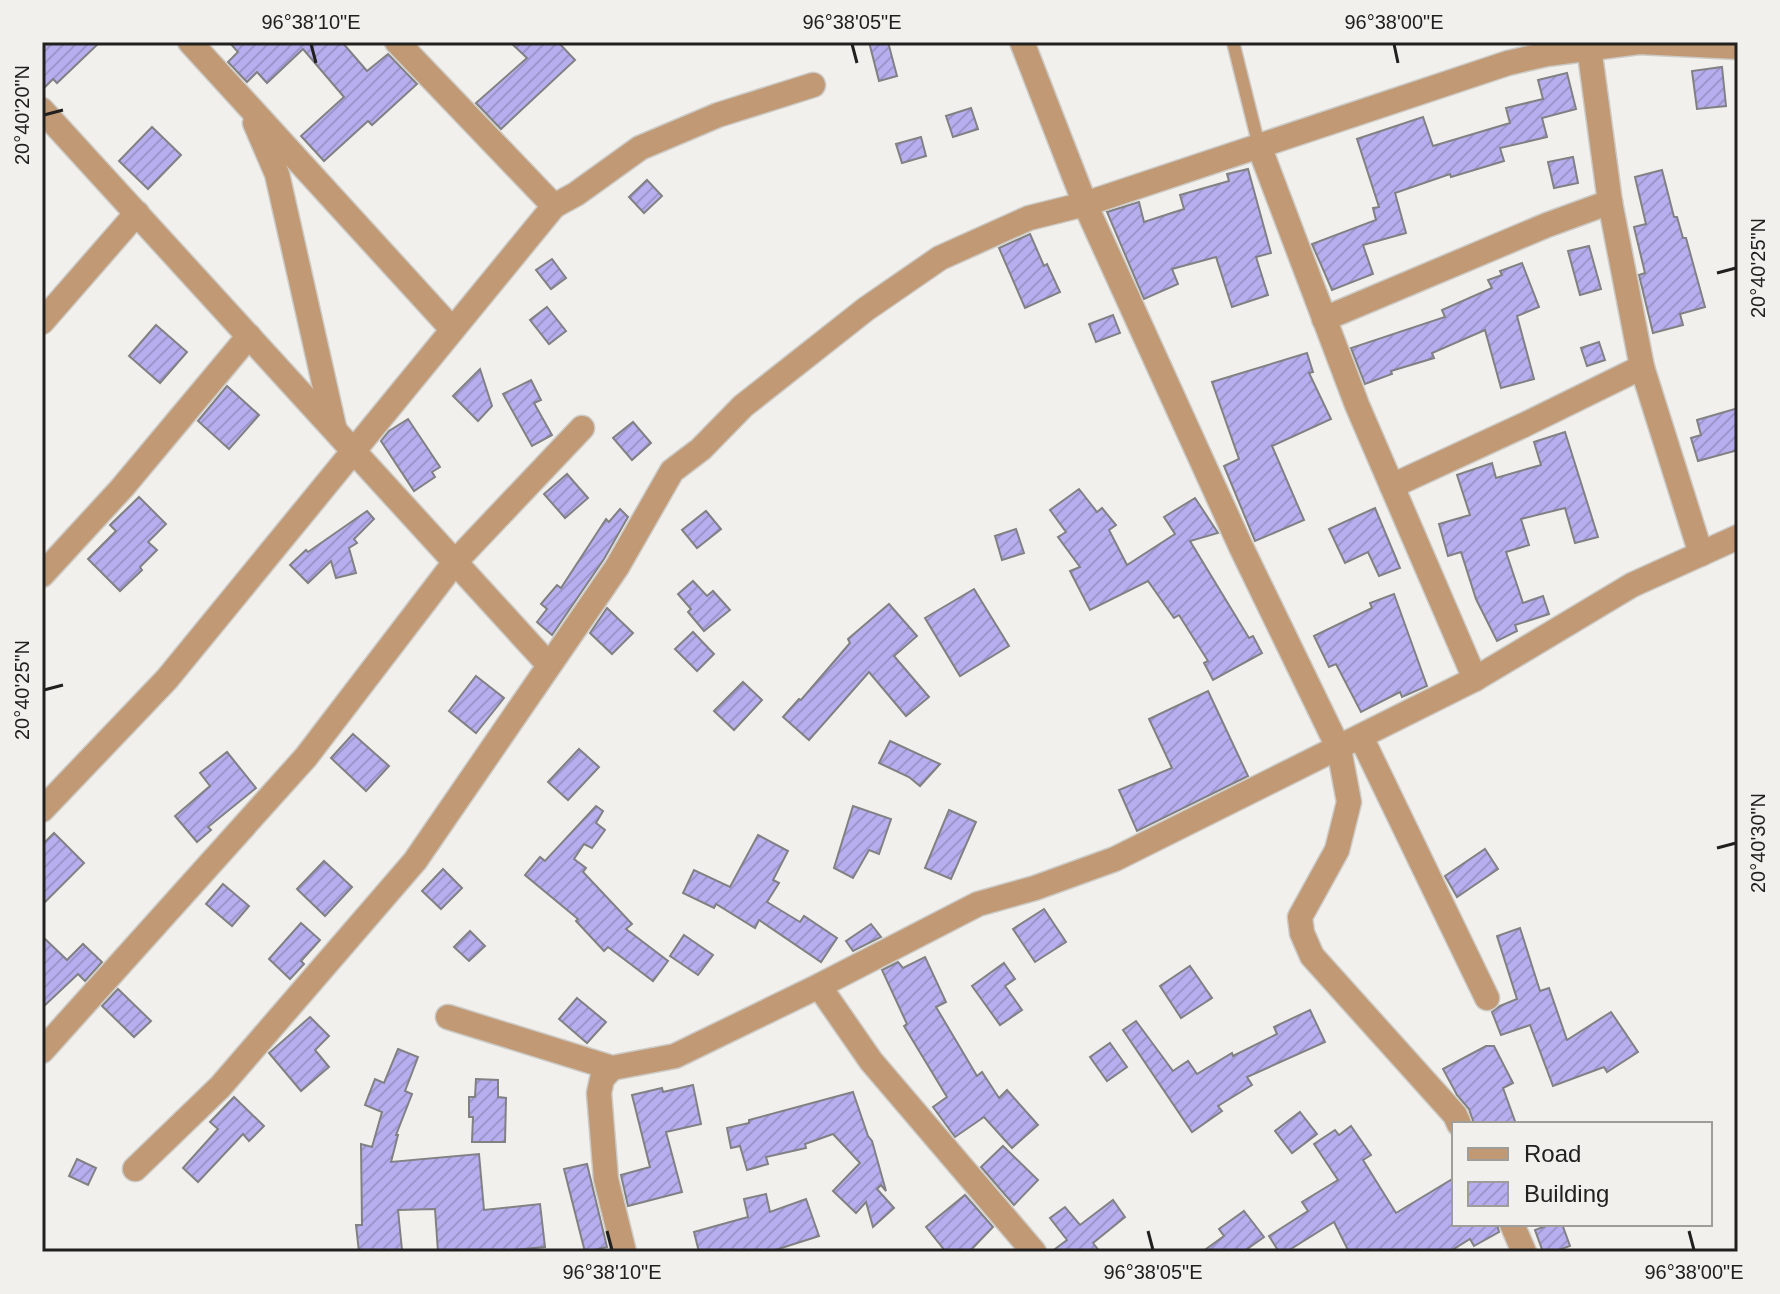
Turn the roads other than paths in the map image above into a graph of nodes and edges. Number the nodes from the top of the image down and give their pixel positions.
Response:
1 (190, 42) edge
2 (397, 42) edge
3 (1022, 42) edge
4 (1233, 42) edge
5 (1639, 42) edge
6 (1589, 47) junction
7 (1738, 47) edge
8 (813, 85) dead end
9 (250, 108) junction
10 (42, 110) edge
11 (1259, 146) junction
12 (1610, 202) junction
13 (1085, 204) junction
14 (554, 206) junction
15 (137, 213) junction
16 (1324, 319) junction
17 (42, 322) edge
18 (452, 329) junction
19 (249, 336) junction
20 (1642, 367) junction
21 (582, 428) dead end
22 (334, 429) junction
23 (353, 450) junction
24 (1392, 486) junction
25 (1738, 537) edge
26 (1701, 554) junction
27 (455, 562) junction
28 (42, 575) edge
29 (549, 665) junction
30 (1475, 679) junction
31 (1361, 737) junction
32 (1339, 749) junction
33 (42, 810) edge
34 (819, 986) junction
35 (1487, 998) dead end
36 (448, 1017) dead end
37 (42, 1051) edge
38 (612, 1068) junction
39 (1458, 1122) edge
40 (135, 1169) dead end
41 (1513, 1226) edge
42 (624, 1252) edge
43 (1034, 1252) edge
44 (1524, 1252) edge

1 - 9 street
2 - 14 street
3 - 13 street
4 - 11 lane
5 - 6 street
5 - 7 street
6 - 11 street
6 - 12 street
8 - 14 street
9 - 18 street
9 - 22 street
10 - 15 street
11 - 13 street
11 - 16 street
12 - 16 street
12 - 20 street
13 - 29 street
13 - 32 street
14 - 18 street
15 - 17 street
15 - 19 street
16 - 24 street
18 - 23 street
19 - 22 street
19 - 28 street
20 - 24 street
20 - 26 street
21 - 27 street
22 - 23 street
23 - 27 street
23 - 33 street
24 - 30 street
25 - 26 street
26 - 30 street
27 - 29 street
27 - 37 street
29 - 40 street
30 - 31 street
31 - 32 street
31 - 35 street
32 - 34 street
32 - 39 street
34 - 38 street
34 - 43 street
36 - 38 street
38 - 42 street
41 - 44 street

